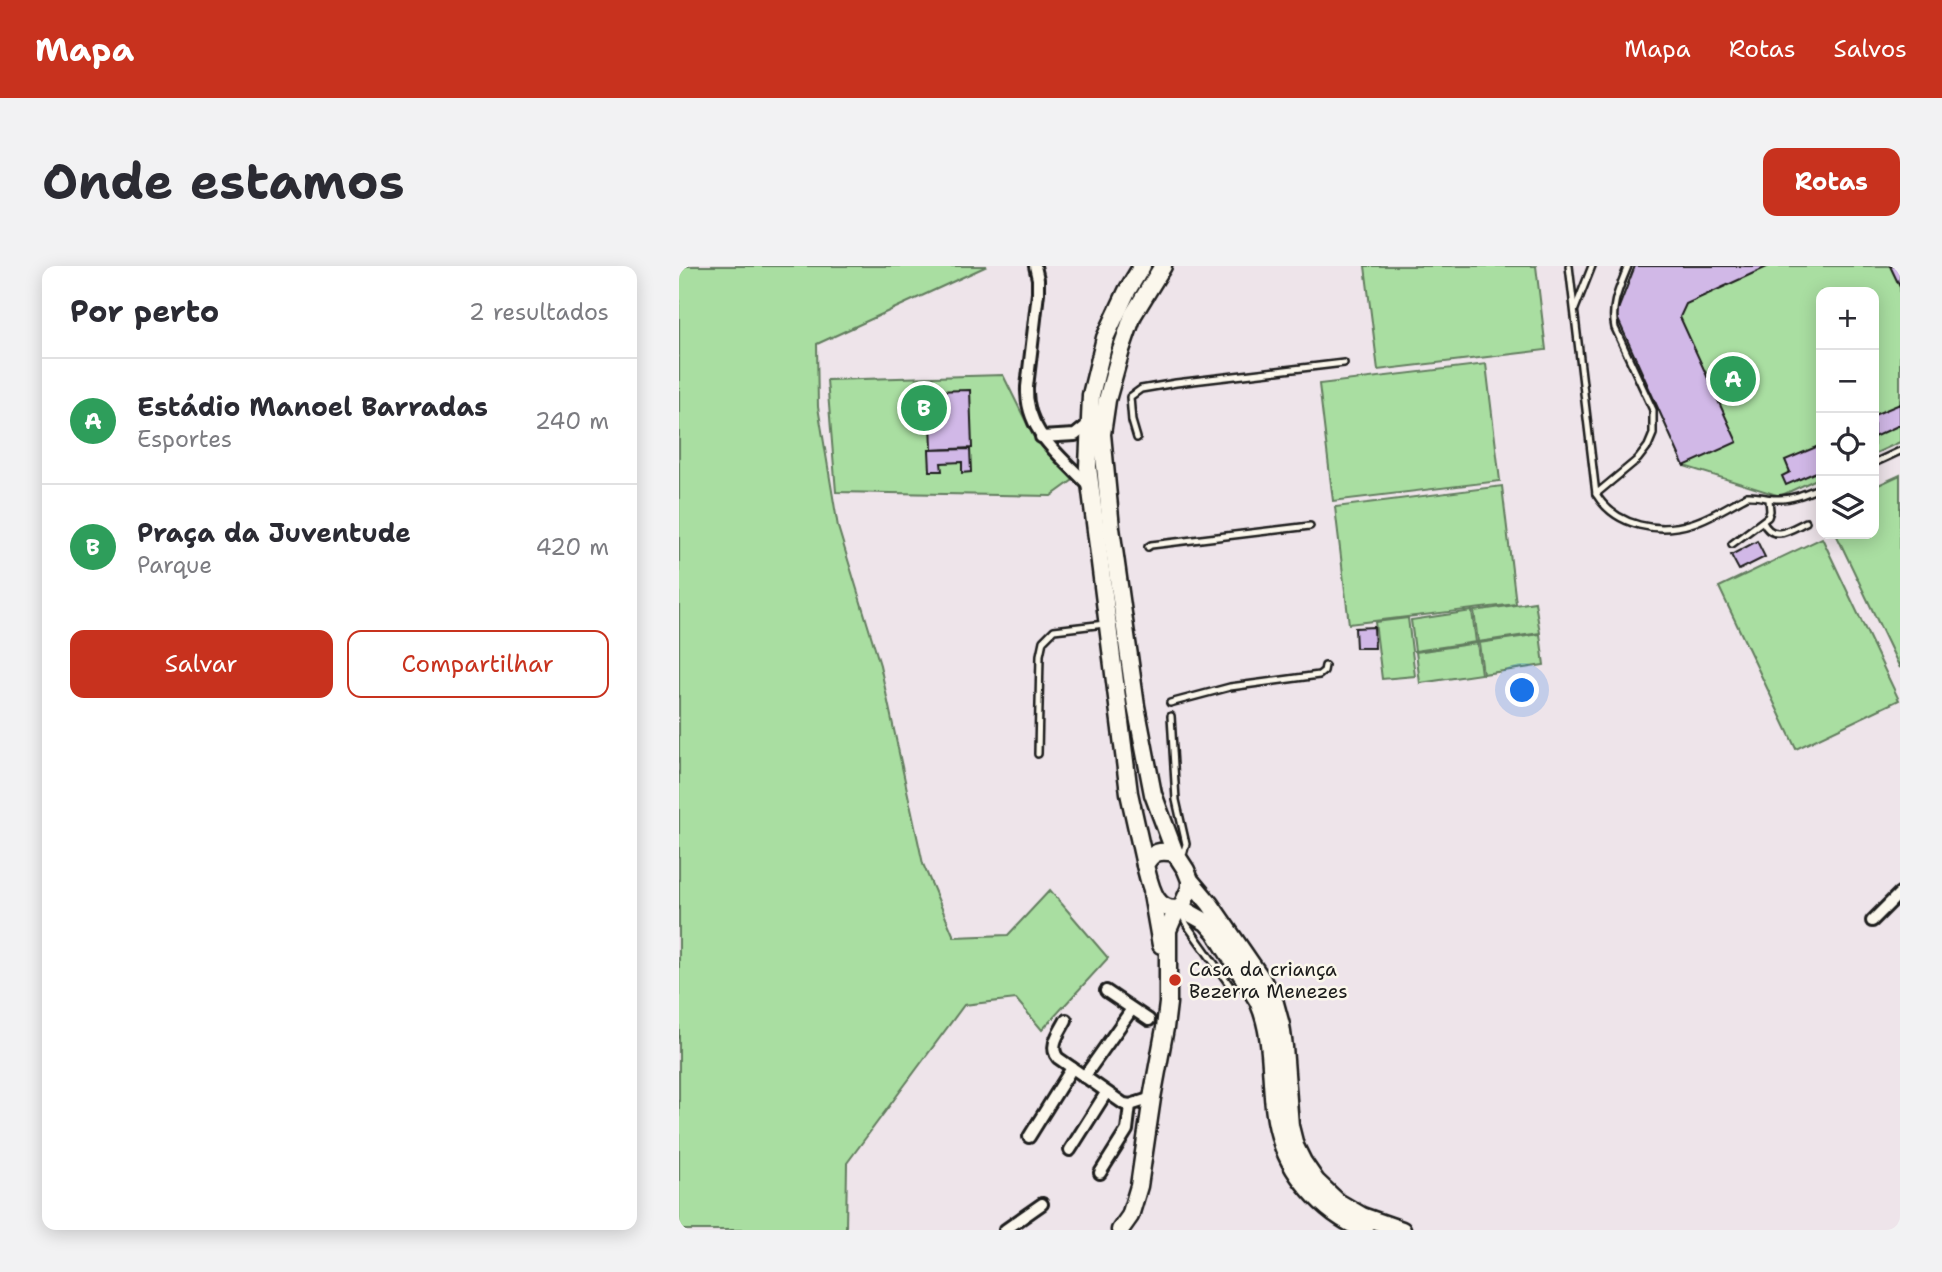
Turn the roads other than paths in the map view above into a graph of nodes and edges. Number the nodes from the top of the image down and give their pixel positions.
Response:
1 (1035, 266) edge
2 (1142, 266) edge
3 (1163, 266) edge
4 (1569, 266) edge
5 (1592, 266) edge
6 (1628, 266) edge
7 (1574, 312) junction
8 (1344, 362) dead end
9 (1090, 423) junction
10 (1041, 437) junction
11 (1137, 438) dead end
12 (1900, 451) edge
13 (1879, 461) edge
14 (1090, 487) junction
15 (1816, 489) edge
16 (1597, 494) junction
17 (1769, 499) junction
18 (1763, 522) junction
19 (1806, 522) dead end
20 (1310, 526) dead end
21 (1732, 544) dead end
22 (1148, 547) dead end
23 (1108, 623) junction
24 (1325, 666) dead end
25 (1170, 702) dead end
26 (1171, 716) dead end
27 (1038, 754) dead end
28 (1178, 857) junction
29 (1145, 865) junction
30 (1190, 880) junction
31 (1900, 893) edge
32 (1153, 894) junction
33 (1179, 909) junction
34 (1872, 920) dead end
35 (1167, 967) junction
36 (1231, 987) dead end
37 (1105, 991) dead end
38 (1132, 1009) junction
39 (1066, 1020) dead end
40 (1149, 1020) dead end
41 (1072, 1068) junction
42 (1084, 1076) junction
43 (1106, 1093) junction
44 (1151, 1098) junction
45 (1130, 1105) junction
46 (1029, 1137) dead end
47 (1069, 1150) dead end
48 (1100, 1173) dead end
49 (1042, 1204) dead end
50 (1005, 1230) edge
51 (1121, 1230) edge
52 (1364, 1230) edge
53 (1402, 1230) edge

1 - 10 street
2 - 9 main road
3 - 28 main road
4 - 7 lane
5 - 7 lane
6 - 16 lane
7 - 16 lane
8 - 11 lane
9 - 10 street
9 - 14 main road
10 - 14 street
12 - 13 lane
14 - 23 main road
15 - 17 lane
16 - 17 lane
17 - 18 lane
18 - 19 lane
18 - 21 lane
20 - 22 lane
23 - 27 lane
23 - 29 main road
24 - 25 lane
26 - 28 lane
28 - 29 main road
28 - 30 main road
29 - 32 main road
30 - 33 main road
30 - 53 main road
31 - 34 street
32 - 33 main road
32 - 35 main road
33 - 35 main road
33 - 36 lane
33 - 52 main road
35 - 44 main road
37 - 38 street
38 - 40 street
38 - 42 street
39 - 41 street
41 - 42 street
41 - 46 street
42 - 43 street
43 - 45 street
43 - 47 street
44 - 45 street
44 - 51 main road
45 - 48 street
49 - 50 street

